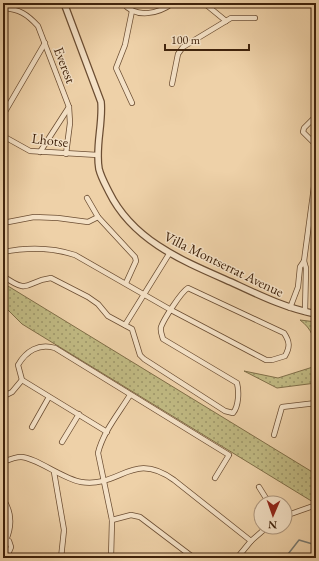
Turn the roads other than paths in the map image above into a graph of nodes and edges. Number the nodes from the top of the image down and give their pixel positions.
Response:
1 (64, 3) edge
2 (123, 3) edge
3 (173, 3) edge
4 (204, 3) edge
5 (3, 8) edge
6 (132, 11) junction
7 (255, 18) dead end
8 (226, 22) junction
9 (45, 43) junction
10 (172, 84) dead end
11 (132, 103) dead end
12 (69, 107) junction
13 (3, 114) edge
14 (316, 116) edge
15 (3, 136) edge
16 (316, 145) edge
17 (40, 152) junction
18 (66, 154) junction
19 (98, 155) junction
20 (316, 172) edge
21 (87, 198) dead end
22 (98, 217) junction
23 (3, 223) edge
24 (3, 252) edge
25 (169, 254) junction
26 (304, 262) junction
27 (3, 276) edge
28 (126, 283) junction
29 (145, 294) junction
30 (290, 308) junction
31 (171, 310) junction
32 (305, 312) junction
33 (316, 314) edge
34 (126, 325) junction
35 (22, 380) junction
36 (6, 395) dead end
37 (130, 395) junction
38 (50, 397) junction
39 (316, 403) edge
40 (79, 414) junction
41 (32, 427) dead end
42 (107, 432) junction
43 (274, 435) dead end
44 (62, 442) dead end
45 (3, 462) edge
46 (54, 472) junction
47 (215, 478) dead end
48 (105, 480) junction
49 (259, 487) dead end
50 (264, 495) edge
51 (3, 499) edge
52 (316, 505) edge
53 (293, 513) edge
54 (112, 520) junction
55 (258, 535) edge
56 (5, 539) edge
57 (251, 542) junction
58 (3, 555) edge
59 (61, 558) edge
60 (111, 558) edge
61 (194, 558) edge
62 (237, 558) edge

1 - 19 street, Villa Montserrat Avenue
2 - 6 street
3 - 6 street
4 - 8 street
5 - 9 street, Everest
6 - 11 street
7 - 8 street
8 - 10 street
9 - 12 street, Everest
9 - 13 street
12 - 17 street
12 - 18 street, Everest
14 - 16 street
15 - 17 street, Lhotse
17 - 18 street, Lhotse
18 - 19 street, Lhotse
19 - 25 street, Villa Montserrat Avenue
20 - 26 street
21 - 22 street
22 - 23 street
22 - 28 street
24 - 28 street
25 - 29 street
25 - 30 street, Villa Montserrat Avenue
26 - 30 street
26 - 32 street
27 - 34 street
28 - 29 street
29 - 31 street
29 - 34 street
30 - 32 street, Villa Montserrat Avenue
31 - 31 street
31 - 34 street
32 - 33 street, Villa Montserrat Avenue
35 - 36 street
35 - 37 street
35 - 38 street
37 - 42 street
37 - 47 street
38 - 40 street
38 - 41 street
39 - 43 street
40 - 42 street
40 - 44 street
42 - 48 street
45 - 46 street
46 - 48 street
46 - 59 street
48 - 54 street
48 - 57 street
49 - 50 street
51 - 56 street
52 - 53 street
54 - 60 street
54 - 61 street
55 - 57 street
56 - 58 street
57 - 62 street

